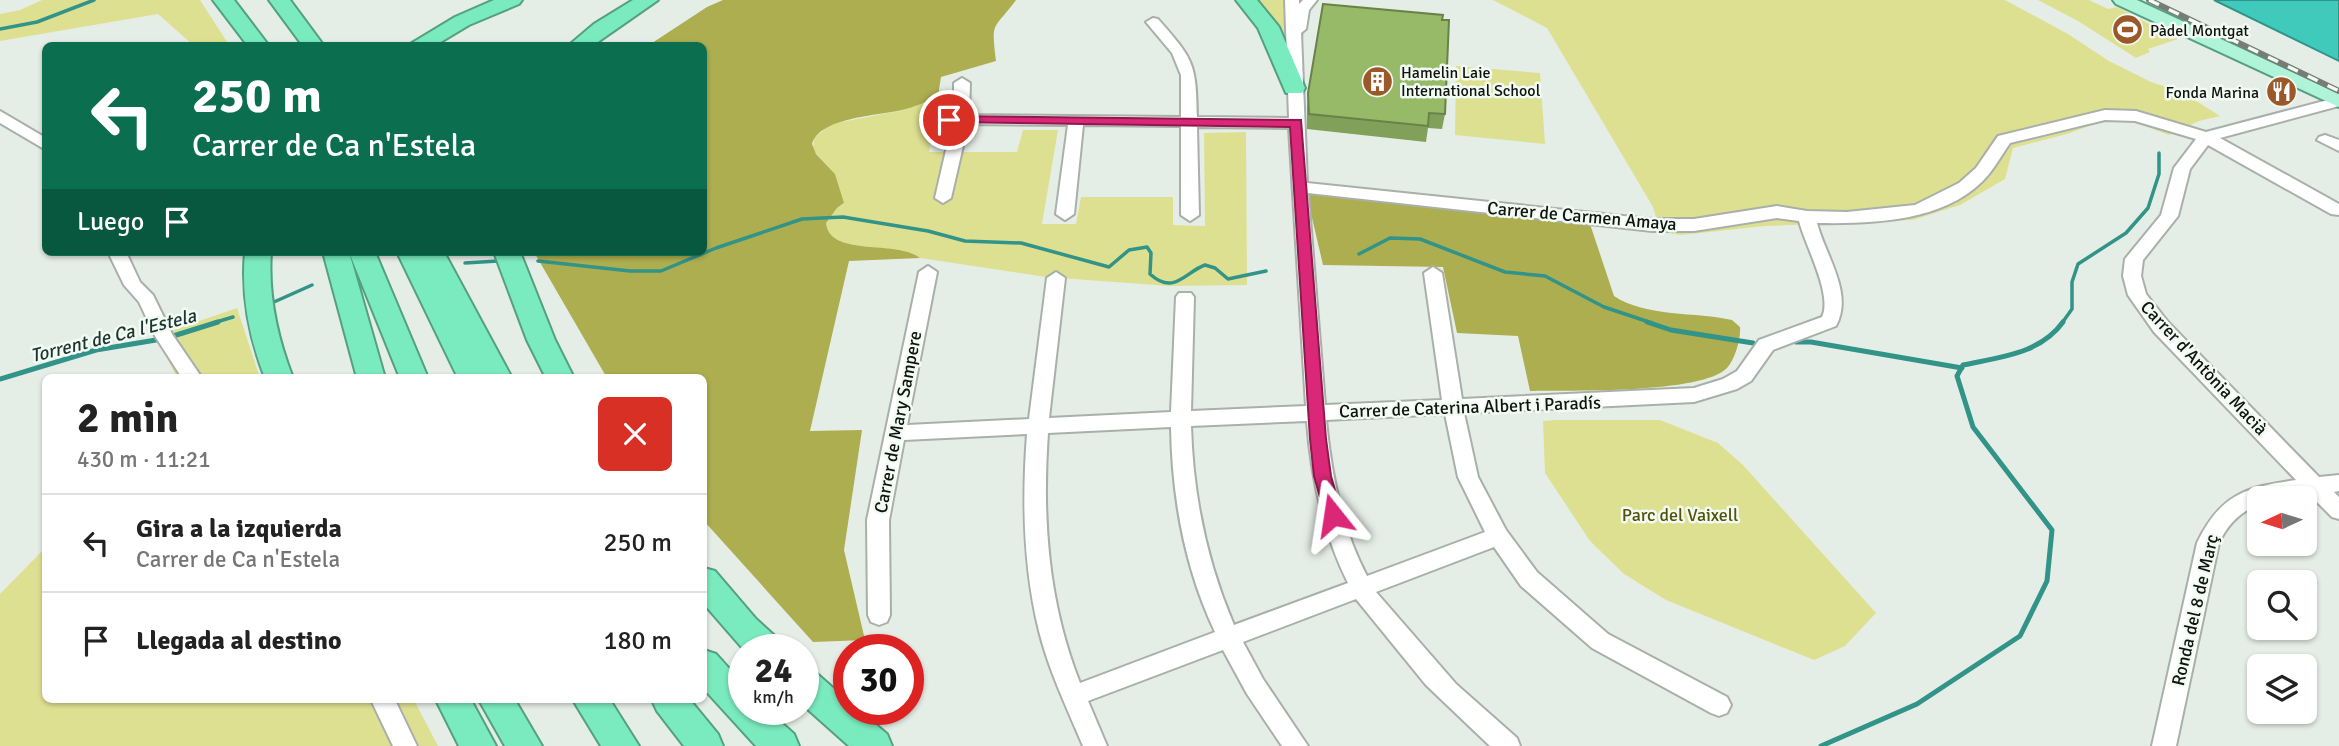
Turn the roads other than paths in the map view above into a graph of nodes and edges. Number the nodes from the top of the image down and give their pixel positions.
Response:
1 (223, 0) edge
2 (279, 0) edge
3 (512, 0) edge
4 (648, 0) edge
5 (1246, 0) edge
6 (1292, 0) edge
7 (1310, 0) edge
8 (2122, 0) edge
9 (1153, 22) dead end
10 (256, 42) edge
11 (309, 42) edge
12 (424, 42) edge
13 (583, 42) edge
14 (1296, 48) junction
15 (962, 83) dead end
16 (1294, 89) junction
17 (2339, 101) edge
18 (0, 116) edge
19 (955, 120) junction
20 (1076, 121) junction
21 (1191, 122) junction
22 (1296, 123) junction
23 (2206, 137) junction
24 (42, 142) edge
25 (1299, 187) junction
26 (943, 198) dead end
27 (2337, 209) dead end
28 (1065, 214) dead end
29 (1190, 215) dead end
30 (1807, 217) junction
31 (119, 256) edge
32 (258, 256) edge
33 (337, 256) edge
34 (364, 256) edge
35 (412, 256) edge
36 (433, 256) edge
37 (509, 256) edge
38 (928, 272) dead end
39 (1433, 273) dead end
40 (1056, 278) dead end
41 (1185, 297) dead end
42 (189, 374) edge
43 (278, 374) edge
44 (370, 374) edge
45 (412, 374) edge
46 (470, 374) edge
47 (496, 374) edge
48 (558, 374) edge
49 (1453, 407) junction
50 (1317, 413) junction
51 (1183, 418) junction
52 (1037, 426) junction
53 (894, 433) junction
54 (2339, 483) edge
55 (2315, 486) joint
56 (2317, 488) edge
57 (2247, 499) edge
58 (2339, 511) edge
59 (1498, 536) junction
60 (707, 585) edge
61 (1362, 589) junction
62 (879, 615) dead end
63 (750, 634) edge
64 (1227, 639) junction
65 (707, 668) edge
66 (1073, 696) junction
67 (819, 697) edge
68 (384, 703) edge
69 (455, 703) edge
70 (490, 703) edge
71 (498, 703) edge
72 (592, 703) edge
73 (671, 703) edge
74 (1720, 705) dead end
75 (405, 746) edge
76 (478, 746) edge
77 (503, 746) edge
78 (524, 746) edge
79 (621, 746) edge
80 (705, 746) edge
81 (781, 746) edge
82 (874, 746) edge
83 (1095, 746) edge
84 (1296, 746) edge
85 (1508, 746) edge
86 (2164, 746) edge

1 - 10 highway
2 - 11 highway
3 - 12 highway
4 - 13 highway
5 - 16 highway
6 - 14 street
7 - 14 street
8 - 17 main road
9 - 21 street
14 - 16 street
15 - 19 street
16 - 22 street
17 - 23 street
18 - 24 street
19 - 20 street
19 - 26 street
20 - 21 street
20 - 28 street
21 - 22 street
21 - 29 street
22 - 25 street
23 - 27 street, Carrer de Carmen Amaya
23 - 30 street, Carrer de Carmen Amaya
23 - 55 street, Carrer d'Antònia Macià
25 - 30 street, Carrer de Carmen Amaya
25 - 50 street
30 - 49 street, Carrer de Caterina Albert i Paradís
31 - 42 street
32 - 43 highway
33 - 44 highway
34 - 45 highway
35 - 46 highway
36 - 47 highway
37 - 48 highway
38 - 53 street, Carrer de Mary Sampere
39 - 49 street
40 - 52 street
41 - 51 street
49 - 50 street, Carrer de Caterina Albert i Paradís
49 - 59 street
50 - 51 street, Carrer de Caterina Albert i Paradís
50 - 61 street
51 - 52 street, Carrer de Caterina Albert i Paradís
51 - 64 street
52 - 53 street, Carrer de Caterina Albert i Paradís
52 - 66 street
53 - 62 street, Carrer de Mary Sampere
54 - 55 street, Ronda del 8 de Març
56 - 58 street, Carrer d'Antònia Macià
57 - 86 street, Ronda del 8 de Març
59 - 61 street
59 - 74 street
60 - 63 highway
61 - 64 street
61 - 85 street
64 - 66 street
64 - 84 street
65 - 81 highway
66 - 83 street
67 - 82 highway
68 - 75 street
69 - 76 highway
70 - 77 highway
71 - 78 highway
72 - 79 highway
73 - 80 highway

